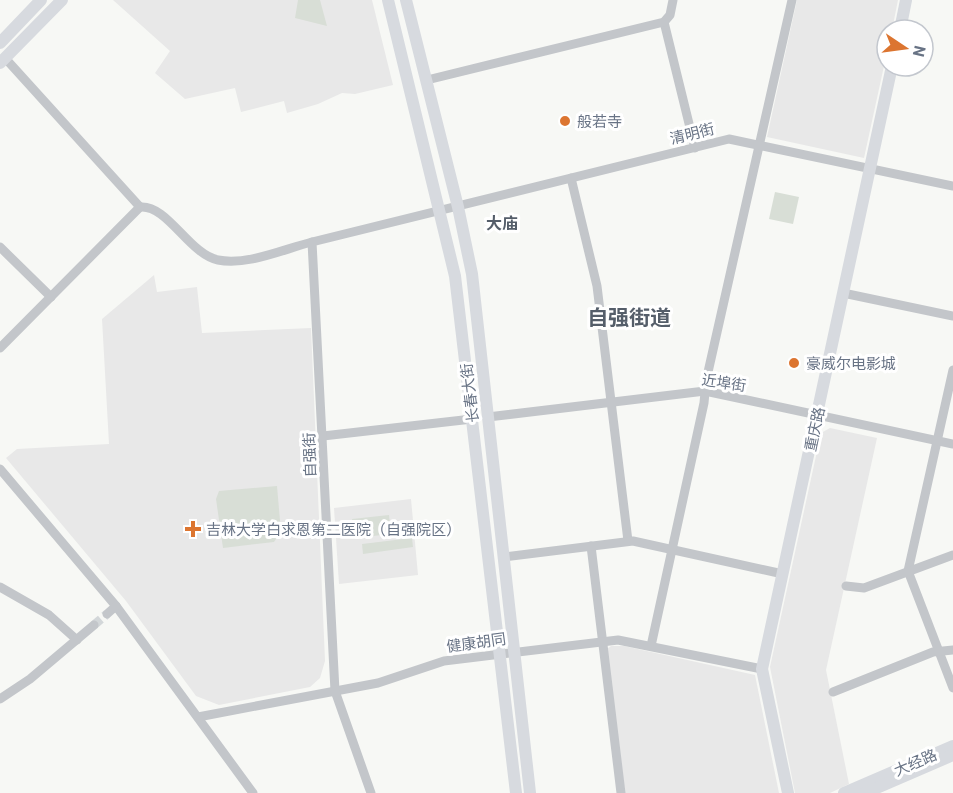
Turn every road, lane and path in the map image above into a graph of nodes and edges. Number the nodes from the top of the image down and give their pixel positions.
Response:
1 (41, 0) edge
2 (62, 0) edge
3 (388, 0) edge
4 (406, 0) edge
5 (673, 0) edge
6 (792, 0) edge
7 (906, 0) edge
8 (902, 18) edge
9 (664, 22) junction
10 (0, 43) edge
11 (2, 61) edge
12 (889, 78) edge
13 (427, 81) junction
14 (759, 145) junction
15 (694, 148) junction
16 (870, 169) junction
17 (571, 178) junction
18 (953, 186) edge
19 (140, 207) junction
20 (458, 207) junction
21 (441, 211) junction
22 (312, 242) junction
23 (0, 247) edge
24 (843, 293) junction
25 (51, 297) junction
26 (953, 316) edge
27 (0, 348) edge
28 (953, 370) edge
29 (705, 391) junction
30 (611, 402) junction
31 (817, 415) junction
32 (488, 417) junction
33 (472, 419) junction
34 (323, 436) junction
35 (938, 440) junction
36 (953, 444) edge
37 (0, 469) edge
38 (628, 542) junction
39 (591, 546) junction
40 (672, 550) junction
41 (953, 555) edge
42 (504, 557) junction
43 (908, 572) junction
44 (783, 574) junction
45 (0, 586) edge
46 (846, 586) dead end
47 (116, 606) junction
48 (107, 614) tunnel mouth
49 (94, 625) tunnel mouth
50 (77, 640) junction
51 (603, 641) junction
52 (651, 646) junction
53 (953, 650) edge
54 (514, 652) junction
55 (939, 652) junction
56 (500, 653) junction
57 (762, 669) junction
58 (953, 688) edge
59 (335, 691) junction
60 (833, 692) dead end
61 (0, 699) edge
62 (198, 717) junction
63 (953, 746) edge
64 (953, 755) edge
65 (253, 793) edge
66 (371, 793) edge
67 (516, 793) edge
68 (530, 793) edge
69 (621, 793) edge
70 (788, 793) edge
71 (844, 793) edge
72 (866, 793) edge

1 - 10 main road
2 - 11 main road
3 - 21 main road, 长春大街
4 - 13 main road, 长春大街
5 - 9 street
6 - 14 street
7 - 8 main road
9 - 13 street
9 - 15 street
11 - 19 street
12 - 16 main road, 重庆路
13 - 20 main road, 长春大街
14 - 15 street, 清明街
14 - 16 street, 清明街
14 - 29 street
15 - 17 street, 清明街
16 - 18 street, 清明街
16 - 24 main road, 重庆路
17 - 20 street, 清明街
17 - 30 street
19 - 22 street
19 - 25 street
20 - 21 street, 清明街
20 - 32 main road, 长春大街
21 - 22 street
21 - 33 main road, 长春大街
22 - 34 street, 自强街
23 - 25 street
24 - 26 street
24 - 31 main road, 重庆路
25 - 27 street
28 - 35 street
29 - 30 street, 近埠街
29 - 31 street, 近埠街
29 - 40 street
30 - 32 street, 近埠街
30 - 38 street
31 - 35 street, 近埠街
31 - 44 main road, 重庆路
32 - 42 main road, 长春大街
33 - 34 street
33 - 56 main road, 长春大街
34 - 59 street, 自强街
35 - 36 street, 近埠街
35 - 43 street
37 - 47 street
38 - 39 street
38 - 40 street
39 - 42 street
39 - 51 street
40 - 44 street
40 - 52 street
41 - 43 street
42 - 54 main road, 长春大街
43 - 46 street
43 - 55 street
44 - 57 main road, 重庆路
45 - 50 street
47 - 48 street
47 - 62 street
49 - 50 street
50 - 61 street
51 - 52 street, 健康胡同
51 - 54 street, 健康胡同
51 - 69 street
52 - 57 street, 健康胡同
53 - 55 street
54 - 56 street, 健康胡同
54 - 68 main road, 长春大街
55 - 58 street
55 - 60 street
56 - 59 street, 健康胡同
56 - 67 main road, 长春大街
57 - 70 main road, 重庆路
59 - 62 street, 健康胡同
59 - 66 street, 自强街
62 - 65 street
63 - 71 main road, 大经路
64 - 72 main road, 大经路

